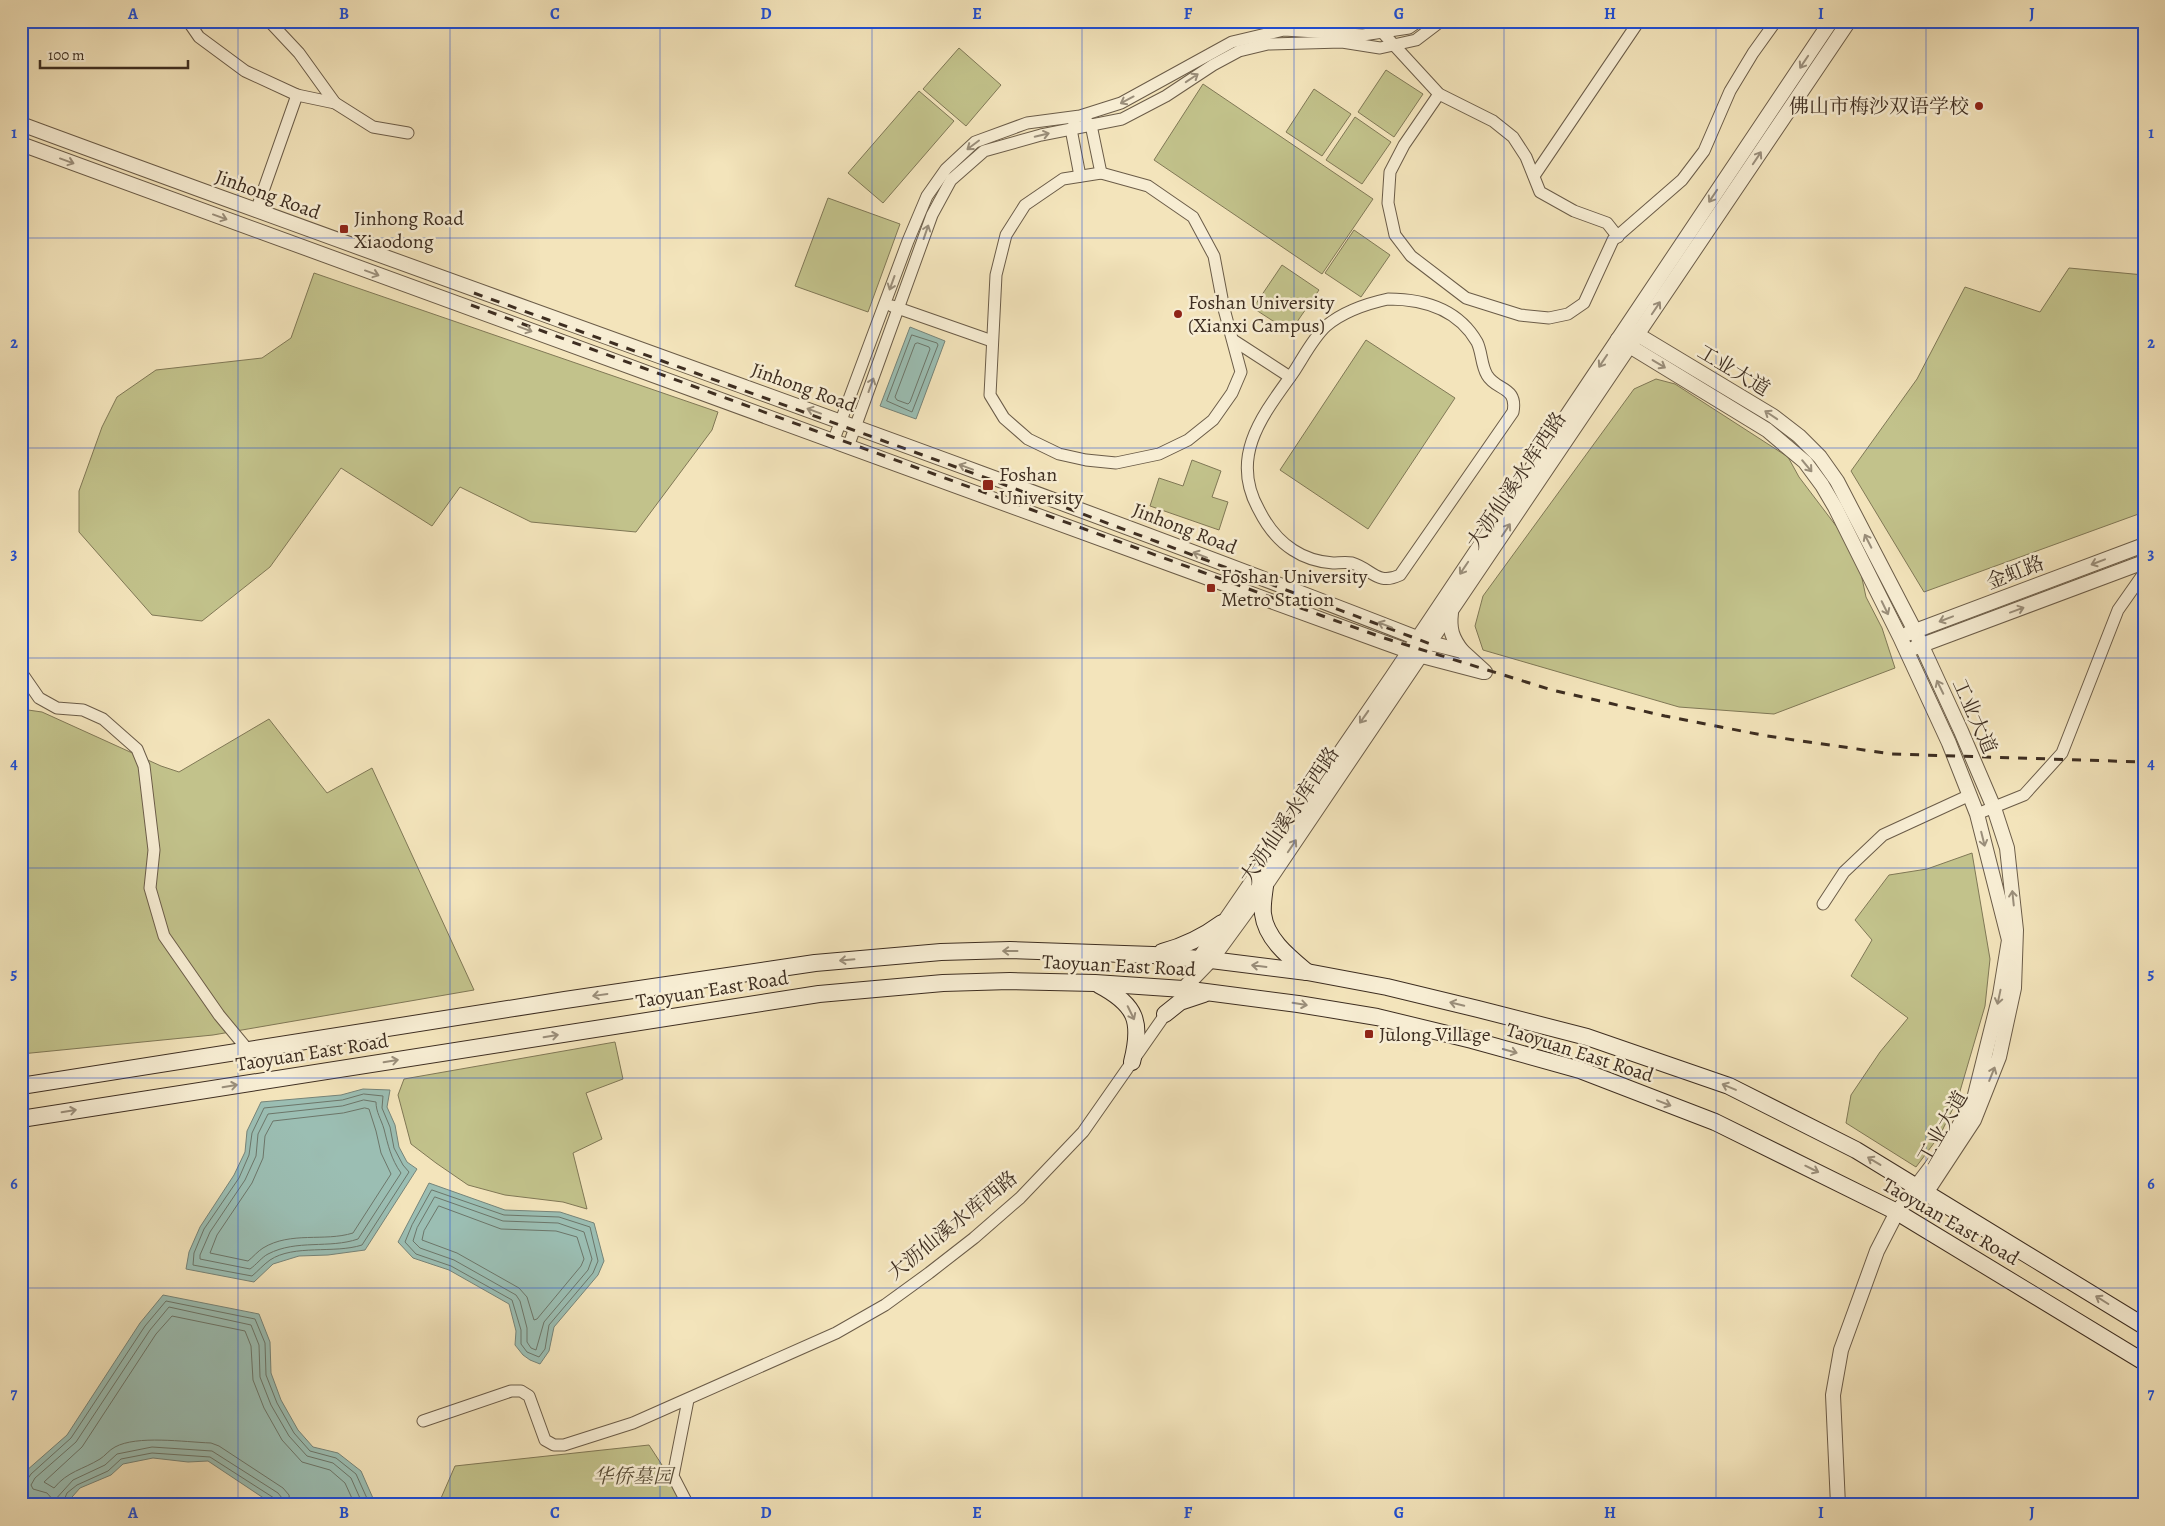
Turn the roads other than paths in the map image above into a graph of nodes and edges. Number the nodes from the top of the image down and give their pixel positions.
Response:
1 (188, 21) edge
2 (269, 21) edge
3 (1375, 21) edge
4 (1419, 21) edge
5 (1441, 21) edge
6 (1639, 21) edge
7 (1776, 21) edge
8 (1831, 21) edge
9 (1849, 21) edge
10 (1382, 32) junction
11 (1395, 45) junction
12 (1439, 94) junction
13 (297, 96) junction
14 (335, 103) junction
15 (1080, 116) junction
16 (21, 124) edge
17 (1091, 125) junction
18 (1071, 129) junction
19 (408, 133) dead end
20 (21, 144) edge
21 (1101, 173) junction
22 (1080, 176) junction
23 (1534, 176) junction
24 (256, 210) junction
25 (1618, 237) junction
26 (1466, 298) junction
27 (884, 303) junction
28 (899, 309) junction
29 (1456, 318) junction
30 (1627, 337) junction
31 (1233, 340) junction
32 (992, 341) junction
33 (1290, 377) junction
34 (841, 421) junction
35 (856, 426) junction
36 (833, 442) junction
37 (848, 447) junction
38 (2144, 545) edge
39 (2144, 562) edge
40 (2144, 573) edge
41 (1451, 612) junction
42 (1915, 631) junction
43 (1900, 637) junction
44 (1424, 640) junction
45 (1383, 642) junction
46 (1920, 645) junction
47 (1906, 650) junction
48 (1408, 651) junction
49 (1462, 652) junction
50 (1422, 656) junction
51 (1448, 663) junction
52 (21, 672) edge
53 (1398, 680) junction
54 (1970, 795) junction
55 (1994, 808) junction
56 (1977, 814) junction
57 (1265, 886) junction
58 (1823, 904) dead end
59 (1222, 923) junction
60 (1152, 954) junction
61 (1205, 959) junction
62 (1307, 972) junction
63 (1095, 983) junction
64 (1183, 989) junction
65 (1218, 993) junction
66 (1164, 1014) junction
67 (248, 1050) junction
68 (1132, 1062) junction
69 (21, 1086) edge
70 (21, 1119) edge
71 (1921, 1189) junction
72 (1897, 1212) junction
73 (2144, 1326) edge
74 (2144, 1362) edge
75 (688, 1400) junction
76 (423, 1421) dead end
77 (688, 1505) edge
78 (1838, 1505) edge

1 - 13 street
2 - 14 street
3 - 10 street
4 - 10 street
5 - 11 street
6 - 23 street
7 - 25 street
8 -> 30 street
30 -> 9 street, 大沥仙溪水库西路
10 - 11 street
10 -> 15 street
11 - 12 street
17 -> 11 street
12 - 23 street
12 - 26 street
13 - 14 street
13 - 24 street
14 - 19 street
15 - 17 street
15 - 18 street
15 -> 27 street
16 - 24 street, Jinhong Road
17 - 18 street
17 - 21 street
18 - 22 street
28 -> 18 street
20 -> 36 street, Jinhong Road
21 - 22 street
21 - 31 street
22 - 32 street
23 - 25 street
34 -> 24 street, Jinhong Road
25 - 26 street
26 - 29 street
27 - 28 street
27 - 34 street
28 - 32 street
35 -> 28 street
29 - 33 street
29 - 33 street
41 -> 30 street, 大沥仙溪水库西路
42 -> 30 street, 工业大道
30 -> 43 street, 工业大道
30 -> 44 street
31 - 32 street
31 - 33 street
34 - 35 street, Jinhong Road
34 - 36 street
35 - 37 street
44 -> 35 street, Jinhong Road
36 - 37 street, Jinhong Road
37 - 45 street, Jinhong Road
38 -> 42 street, 金虹路
46 -> 39 street, 金虹路
40 - 55 street
41 - 44 street, 大沥仙溪水库西路
41 - 49 street
42 - 43 street, 金虹路
42 - 46 street, 工业大道
43 - 47 street, 工业大道
44 - 48 street
44 - 49 street, Jinhong Road
44 - 50 street, 大沥仙溪水库西路
45 - 48 street, Jinhong Road
45 - 53 street
46 - 47 street, 金虹路
55 -> 46 street, 工业大道
47 - 54 street, 工业大道
48 - 50 street, Jinhong Road
48 - 53 street
49 - 51 street, Jinhong Road
50 - 51 street, Jinhong Road
50 - 53 street, 大沥仙溪水库西路
51 - 53 street
52 - 67 street
57 -> 53 street, 大沥仙溪水库西路
53 -> 59 street
54 - 56 street, 工业大道
54 - 58 street
55 - 56 street
71 -> 55 street, 工业大道
56 -> 71 street, 工业大道
57 - 61 street, 大沥仙溪水库西路
57 - 62 main road
59 - 60 main road
59 - 61 street
60 - 61 main road, Taoyuan East Road
60 -> 67 main road, Taoyuan East Road
62 -> 61 main road, Taoyuan East Road
61 - 64 street, 大沥仙溪水库西路
71 -> 62 main road, Taoyuan East Road
63 - 64 main road, Taoyuan East Road
63 -> 68 main road
70 -> 63 main road, Taoyuan East Road
64 - 65 main road, Taoyuan East Road
64 - 66 street, 大沥仙溪水库西路
65 - 66 main road
65 -> 72 main road, Taoyuan East Road
66 - 68 street, 大沥仙溪水库西路
67 - 69 main road, Taoyuan East Road
68 - 75 street, 大沥仙溪水库西路
71 - 72 street, 工业大道
73 -> 71 main road, Taoyuan East Road
72 - 74 main road, Taoyuan East Road
72 - 78 street, 工业大道
75 - 76 street, 大沥仙溪水库西路
75 - 77 street

